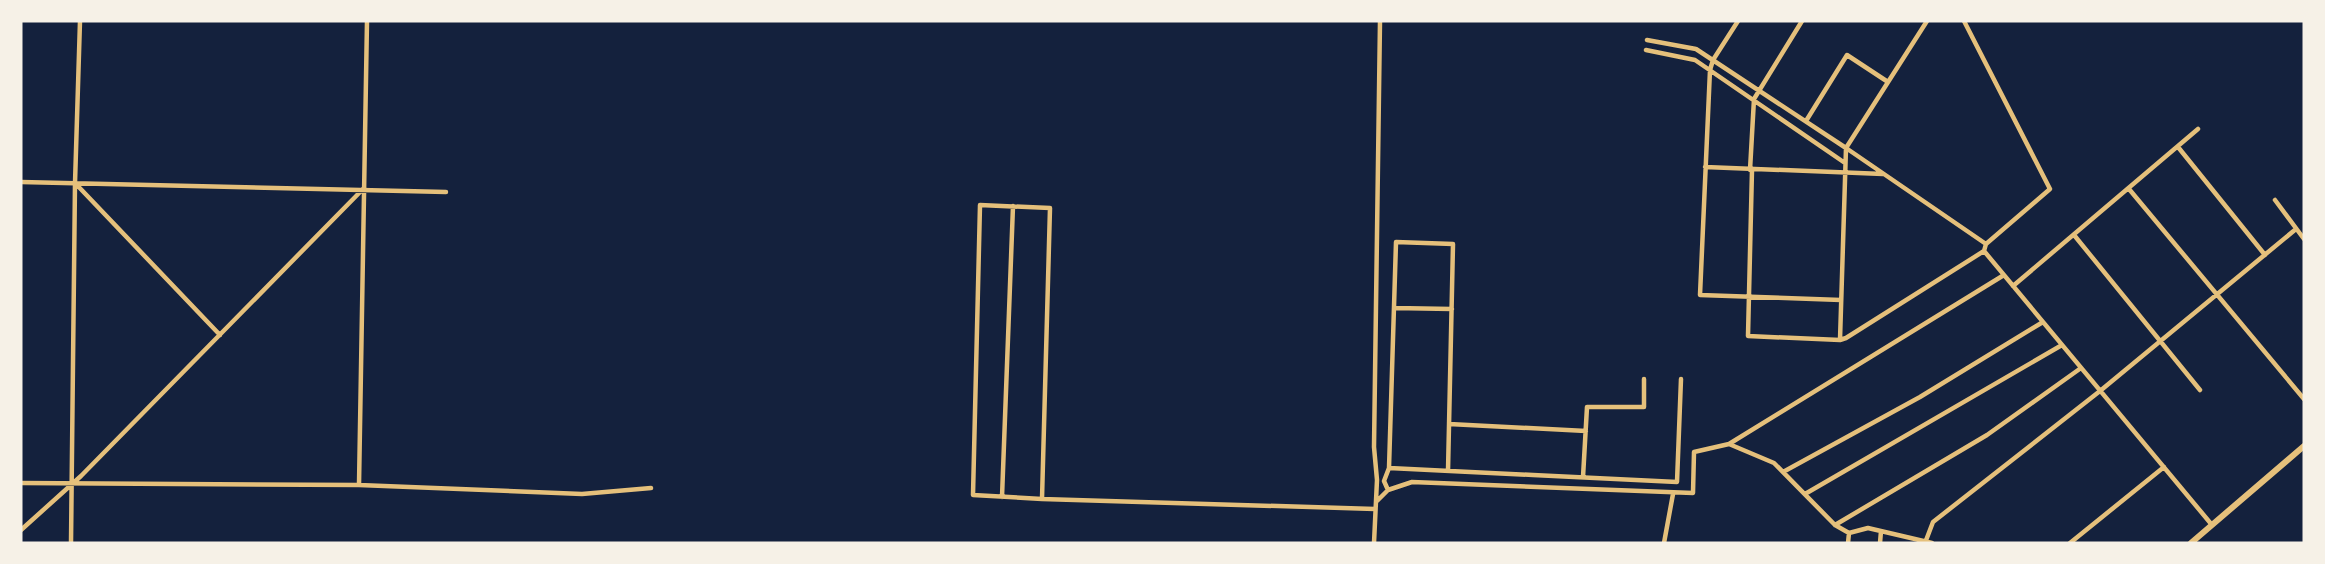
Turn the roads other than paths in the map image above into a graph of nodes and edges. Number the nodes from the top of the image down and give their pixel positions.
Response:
1 (80, 21) edge
2 (367, 21) edge
3 (1380, 21) edge
4 (1738, 21) edge
5 (1802, 21) edge
6 (1927, 21) edge
7 (1964, 21) edge
8 (1647, 40) dead end
9 (1646, 50) dead end
10 (1713, 60) junction
11 (1710, 70) junction
12 (1888, 82) junction
13 (1759, 90) junction
14 (1754, 99) junction
15 (1806, 121) junction
16 (2198, 129) dead end
17 (2178, 147) junction
18 (1846, 148) junction
19 (1845, 164) junction
20 (1705, 167) junction
21 (1751, 170) junction
22 (1845, 173) junction
23 (1883, 174) junction
24 (21, 182) edge
25 (75, 183) junction
26 (363, 189) junction
27 (2129, 189) junction
28 (446, 192) dead end
29 (2275, 200) dead end
30 (1013, 206) junction
31 (2296, 229) junction
32 (2074, 235) junction
33 (2304, 239) edge
34 (1986, 244) junction
35 (1984, 251) junction
36 (2265, 255) junction
37 (2004, 275) junction
38 (2013, 286) junction
39 (2217, 295) junction
40 (1749, 297) junction
41 (1841, 300) junction
42 (1394, 308) junction
43 (1452, 309) junction
44 (2043, 322) junction
45 (220, 335) junction
46 (1840, 340) junction
47 (2160, 340) junction
48 (2062, 345) junction
49 (2082, 368) junction
50 (1644, 379) dead end
51 (1681, 379) dead end
52 (2200, 390) dead end
53 (2100, 391) junction
54 (2304, 399) edge
55 (1449, 424) junction
56 (1586, 431) junction
57 (1729, 444) junction
58 (2304, 446) edge
59 (2164, 467) junction
60 (1389, 468) junction
61 (1448, 471) junction
62 (1783, 472) junction
63 (1583, 477) junction
64 (1377, 480) junction
65 (1384, 482) junction
66 (21, 483) edge
67 (72, 484) junction
68 (359, 485) junction
69 (651, 488) dead end
70 (1388, 490) junction
71 (1673, 494) junction
72 (1805, 494) junction
73 (1002, 497) junction
74 (1042, 499) junction
75 (1377, 501) junction
76 (1375, 509) junction
77 (1835, 525) junction
78 (2212, 525) junction
79 (21, 530) edge
80 (1881, 531) junction
81 (1849, 533) junction
82 (1925, 542) edge
83 (71, 543) edge
84 (1374, 543) edge
85 (1664, 543) edge
86 (1848, 543) edge
87 (1880, 543) edge
88 (1932, 543) edge
89 (2070, 543) edge
90 (2191, 543) edge

1 - 25 street
2 - 26 street
3 - 64 street
4 - 10 street
5 - 13 street
6 - 12 street
7 - 34 street
8 - 10 street
9 - 11 street
10 - 11 street
10 - 13 street
11 - 14 street
11 - 20 street
12 - 15 street
12 - 18 street
13 - 14 street
13 - 15 street
14 - 19 street
14 - 21 street
15 - 18 street
16 - 17 street
17 - 27 street
17 - 36 street
18 - 19 street
18 - 23 street
19 - 22 street
20 - 21 street
20 - 40 street
21 - 22 street
21 - 40 street
22 - 23 street
22 - 41 street
23 - 34 street
24 - 25 street
25 - 26 street
25 - 45 street
25 - 67 street
26 - 28 street
26 - 45 street
26 - 68 street
27 - 32 street
27 - 39 street
29 - 31 street
30 - 73 street
30 - 73 street
30 - 74 street
31 - 33 street
31 - 36 street
32 - 38 street
32 - 47 street
34 - 35 street
35 - 37 street
35 - 46 street
36 - 39 street
37 - 38 street
37 - 57 street
38 - 44 street
39 - 47 street
39 - 54 street
40 - 41 street
40 - 46 street
41 - 46 street
42 - 43 street
42 - 43 street
42 - 60 street
43 - 55 street
44 - 48 street
44 - 62 street
45 - 67 street
47 - 52 street
47 - 53 street
48 - 49 street
48 - 72 street
49 - 53 street
49 - 77 street
50 - 56 street
51 - 63 street
53 - 59 street
53 - 82 street
55 - 56 street
55 - 61 street
56 - 63 street
57 - 62 street
57 - 71 street
58 - 78 street
59 - 78 street
59 - 89 street
60 - 61 street
60 - 65 street
61 - 63 street
62 - 72 street
64 - 65 street
64 - 75 street
65 - 70 street
66 - 67 street
67 - 68 street
67 - 79 street
67 - 83 street
68 - 69 street
70 - 71 street
70 - 75 street
71 - 85 street
72 - 77 street
73 - 74 street
74 - 76 street
75 - 76 street
76 - 84 street
77 - 81 street
78 - 90 street
80 - 81 street
80 - 82 street
80 - 87 street
81 - 86 street
82 - 88 street

